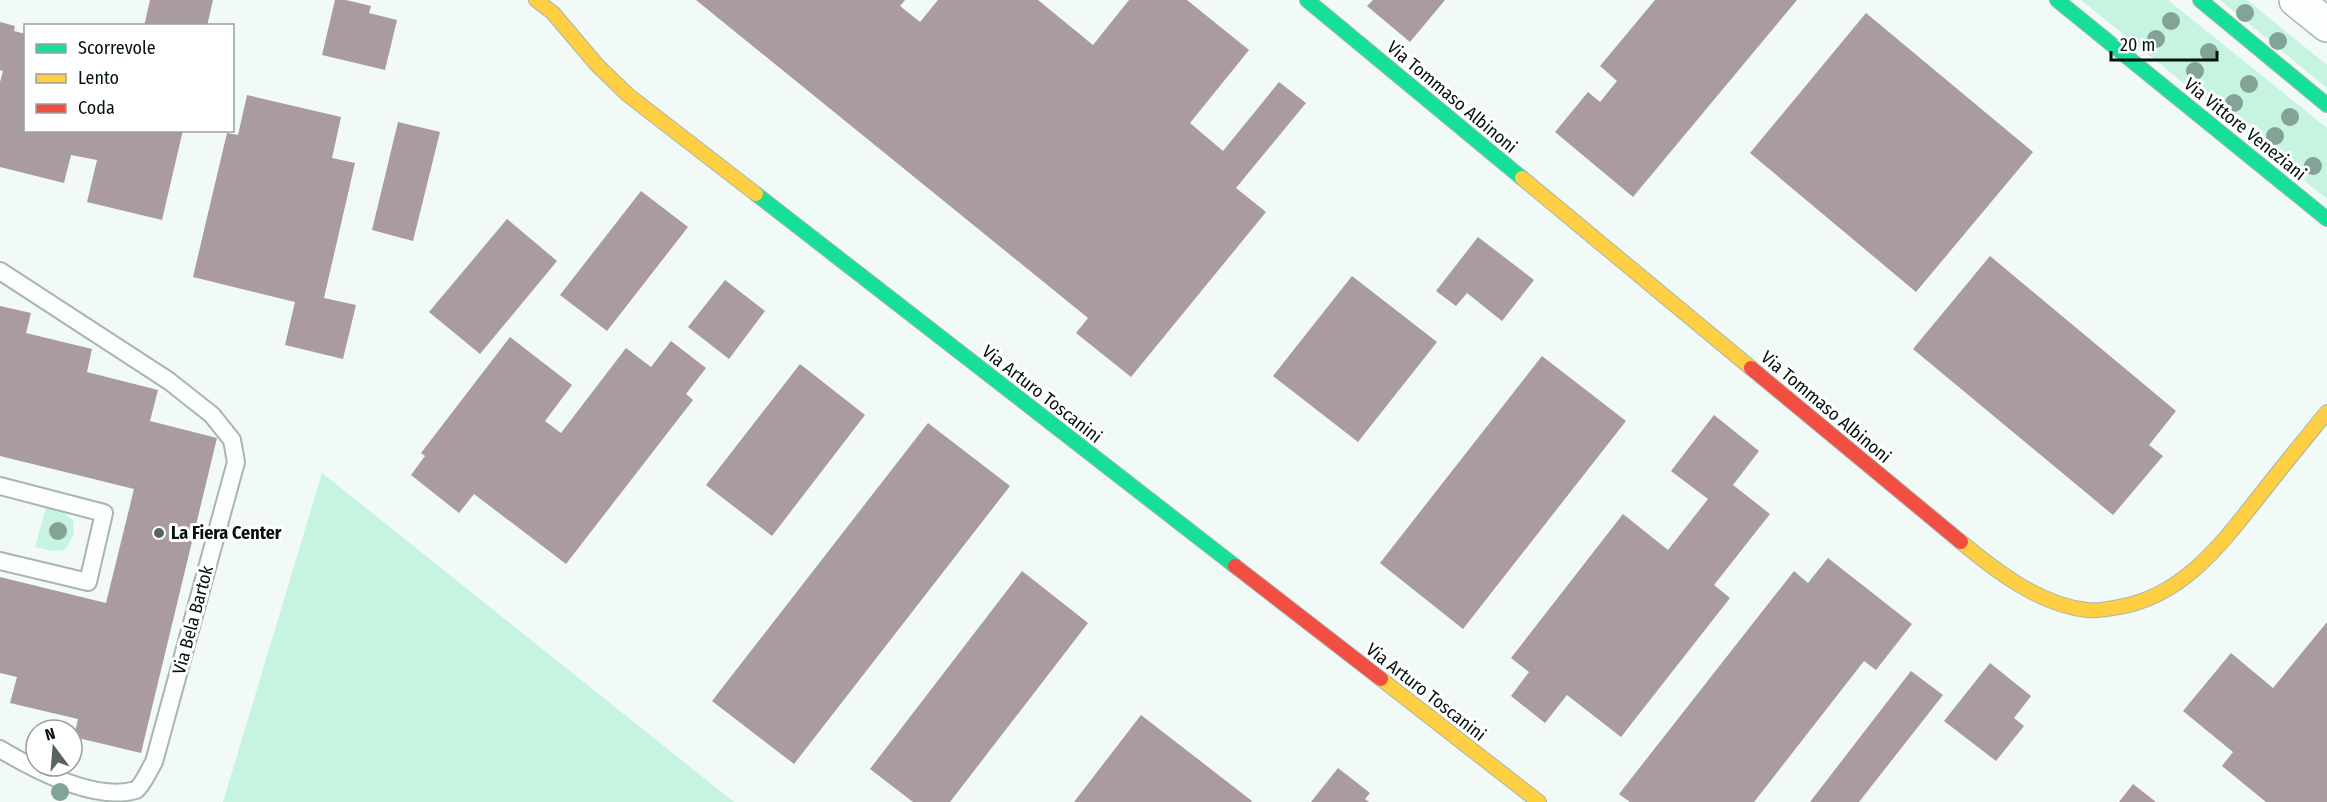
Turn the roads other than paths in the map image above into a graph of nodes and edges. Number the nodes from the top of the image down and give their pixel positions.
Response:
1 (536, 0) edge
2 (1307, 0) edge
3 (2057, 0) edge
4 (2200, 0) edge
5 (2296, 0) edge
6 (2327, 25) edge
7 (2327, 105) edge
8 (2327, 219) edge
9 (0, 271) edge
10 (2327, 412) edge
11 (0, 486) edge
12 (0, 561) edge
13 (0, 748) edge
14 (1539, 802) edge

1 - 14 street, Via Arturo Toscanini
2 - 10 street, Via Tommaso Albinoni
3 - 8 street, Via Vittore Veneziani
4 - 7 street
5 - 6 street
9 - 13 lane, Via Bela Bartok
11 - 12 lane

